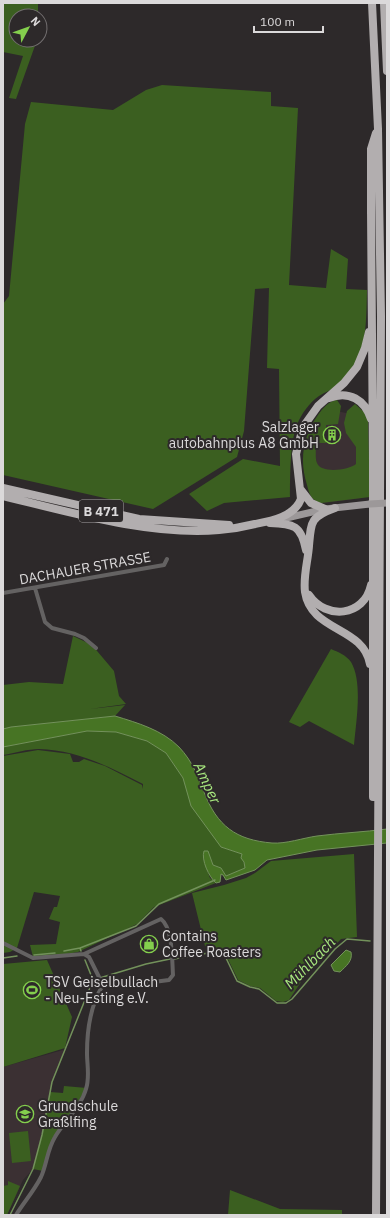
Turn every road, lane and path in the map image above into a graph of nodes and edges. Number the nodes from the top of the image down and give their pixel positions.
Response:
1 (372, 3) edge
2 (384, 3) edge
3 (387, 71) edge
4 (378, 129) junction
5 (372, 309) junction
6 (325, 399) junction
7 (373, 426) junction
8 (3, 488) edge
9 (301, 490) junction
10 (3, 496) edge
11 (387, 503) edge
12 (335, 508) junction
13 (325, 509) junction
14 (274, 520) junction
15 (259, 524) junction
16 (242, 526) junction
17 (307, 547) junction
18 (168, 559) dead end
19 (373, 573) junction
20 (305, 584) junction
21 (35, 588) junction
22 (3, 593) edge
23 (96, 648) dead end
24 (372, 676) junction
25 (376, 822) junction
26 (3, 944) edge
27 (84, 954) junction
28 (102, 984) junction
29 (16, 1215) edge
30 (376, 1215) edge

1 - 4 highway
2 - 3 highway
4 - 5 highway
4 - 25 highway
5 - 6 highway
5 - 7 highway
6 - 7 highway
6 - 9 highway
7 - 19 highway
8 - 16 highway, B 471
9 - 13 highway
9 - 14 highway
10 - 16 highway, B 471
11 - 12 main road, B 471, bridge
12 - 13 main road, B 471
12 - 17 highway
13 - 14 main road, B 471
14 - 15 highway, B 471
15 - 16 highway, B 471
15 - 17 highway
17 - 20 highway
18 - 21 street, DACHAUER STRASSE
19 - 20 highway
19 - 24 highway
20 - 24 highway
21 - 22 street, DACHAUER STRASSE
21 - 23 street
24 - 25 highway
25 - 30 highway
26 - 27 street
27 - 28 street
27 - 28 street
28 - 29 street

